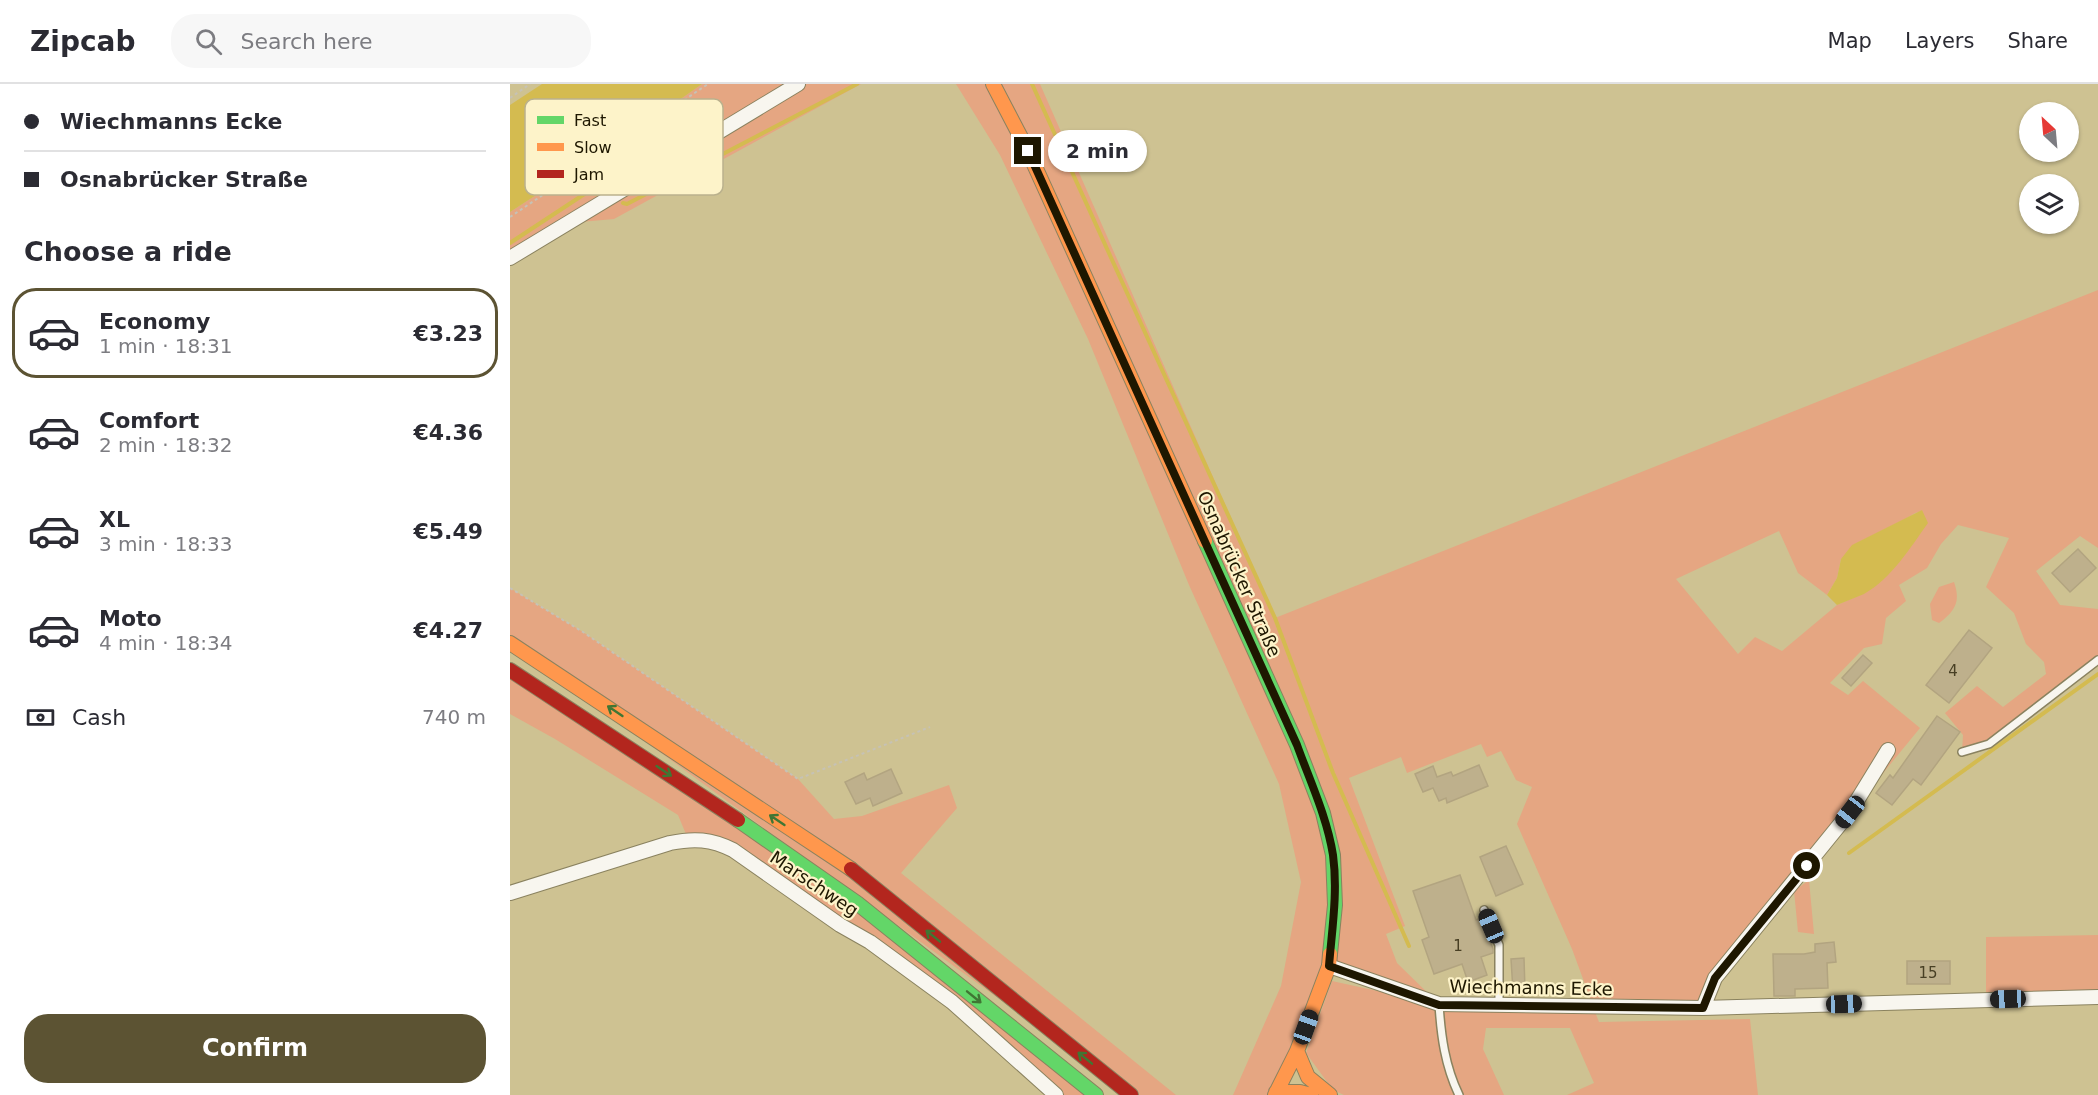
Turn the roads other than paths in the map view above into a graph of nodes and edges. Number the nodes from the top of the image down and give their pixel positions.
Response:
1 (798, 84) edge
2 (993, 84) edge
3 (723, 129) edge
4 (614, 195) edge
5 (510, 258) edge
6 (510, 643) edge
7 (2098, 660) edge
8 (510, 670) edge
9 (1888, 750) dead end
10 (1962, 752) dead end
11 (510, 893) edge
12 (1484, 910) dead end
13 (1329, 966) junction
14 (2098, 997) edge
15 (1439, 1005) junction
16 (1499, 1005) junction
17 (1703, 1008) junction
18 (1297, 1051) junction
19 (1276, 1093) edge
20 (1056, 1095) edge
21 (1096, 1095) edge
22 (1131, 1095) edge
23 (1311, 1095) edge
24 (1329, 1095) edge
25 (1459, 1095) edge

1 - 3 street
2 - 13 main road, Osnabrücker Straße
4 - 5 street
22 -> 6 main road
7 - 10 lane
8 -> 21 main road
9 - 17 street
11 - 20 street, Marschweg
12 - 16 lane
13 - 15 street, Wiechmanns Ecke
13 - 18 main road, Osnabrücker Straße
14 - 17 street, Wiechmanns Ecke
15 - 16 street, Wiechmanns Ecke
15 - 25 lane
16 - 17 street, Wiechmanns Ecke
18 - 19 main road, Osnabrücker Straße
18 - 24 main road
19 - 23 main road

